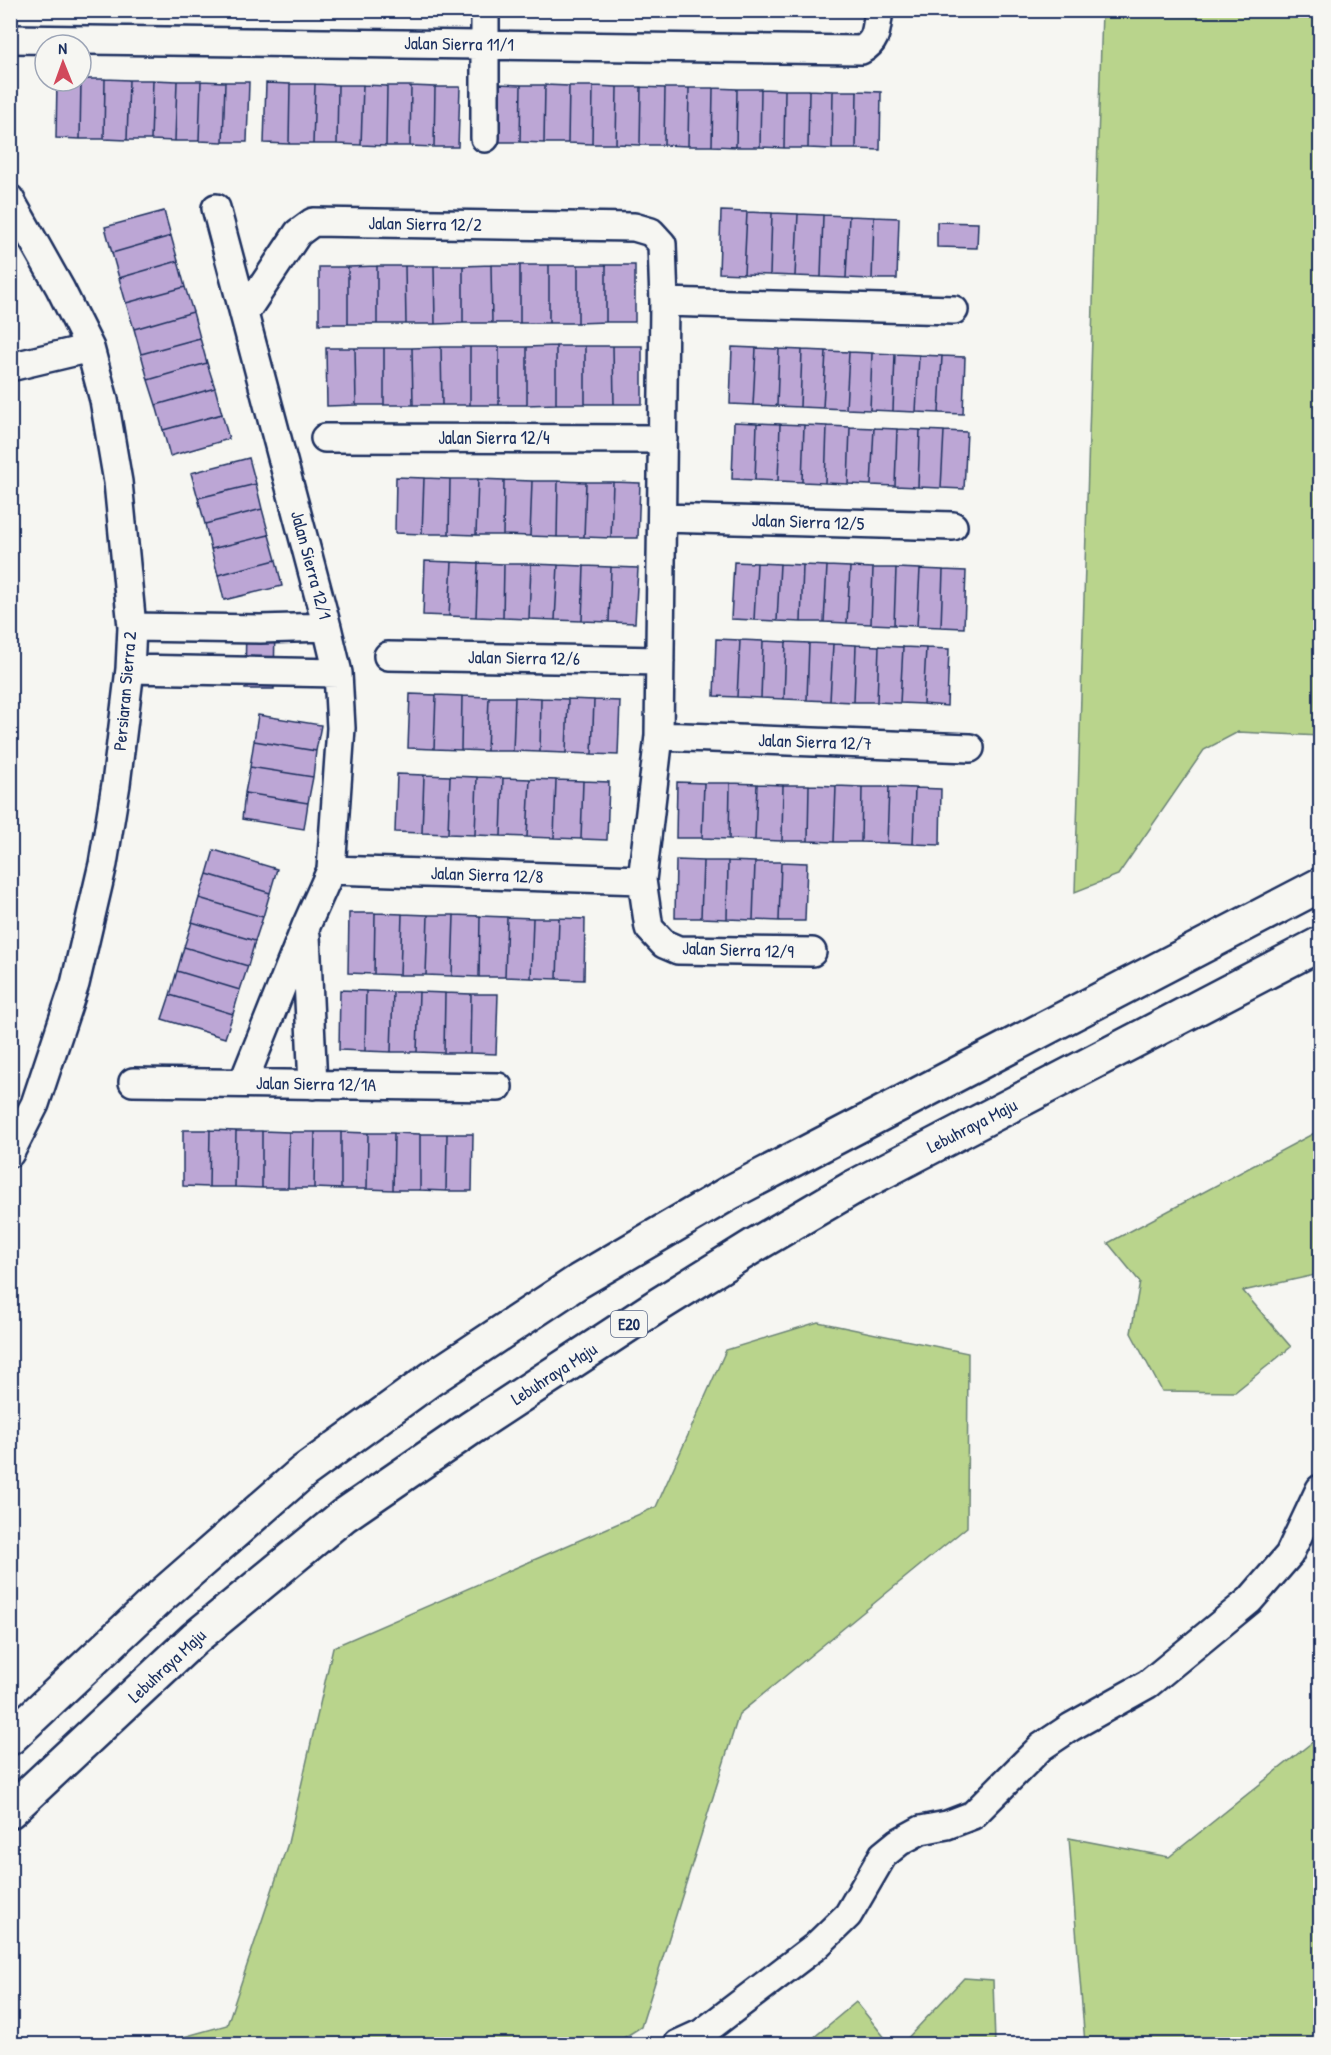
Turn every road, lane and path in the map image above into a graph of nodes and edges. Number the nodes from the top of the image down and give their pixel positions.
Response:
1 (485, 10) edge
2 (879, 10) edge
3 (10, 39) edge
4 (486, 45) junction
5 (485, 138) dead end
6 (10, 199) edge
7 (216, 208) dead end
8 (664, 302) junction
9 (954, 310) dead end
10 (244, 314) junction
11 (90, 348) junction
12 (10, 367) edge
13 (325, 438) dead end
14 (663, 439) junction
15 (662, 518) junction
16 (954, 526) dead end
17 (132, 627) junction
18 (327, 627) junction
19 (215, 628) junction
20 (260, 629) junction
21 (388, 656) dead end
22 (660, 661) junction
23 (130, 669) junction
24 (215, 670) junction
25 (259, 671) junction
26 (338, 673) junction
27 (659, 736) junction
28 (970, 748) dead end
29 (332, 870) junction
30 (642, 880) junction
31 (1320, 885) edge
32 (306, 926) junction
33 (1320, 944) edge
34 (812, 952) dead end
35 (133, 1082) dead end
36 (243, 1083) junction
37 (313, 1084) junction
38 (498, 1087) dead end
39 (10, 1153) edge
40 (1320, 1489) edge
41 (10, 1738) edge
42 (10, 1811) edge
43 (678, 2044) edge

1 - 4 street
2 - 4 street, Jalan Sierra 11/1
3 - 4 street, Jalan Sierra 11/1
4 - 5 street
6 - 11 street, Persiaran Sierra 2
7 - 10 street, Jalan Sierra 12/1
8 - 9 street
8 - 10 street, Jalan Sierra 12/2
8 - 14 street
10 - 18 street, Jalan Sierra 12/1
11 - 12 street
11 - 17 street, Persiaran Sierra 2
13 - 14 street, Jalan Sierra 12/4
14 - 15 street
15 - 16 street, Jalan Sierra 12/5
15 - 22 street
17 - 19 street
17 - 23 street, Persiaran Sierra 2
18 - 20 street
18 - 26 street, Jalan Sierra 12/1
19 - 20 street
19 - 24 street
20 - 25 street
21 - 22 street, Jalan Sierra 12/6
22 - 27 street
23 - 24 street
23 - 39 street, Persiaran Sierra 2
24 - 25 street
25 - 26 street
26 - 29 street, Jalan Sierra 12/1
27 - 28 street, Jalan Sierra 12/7
27 - 30 street
29 - 30 street, Jalan Sierra 12/8
29 - 32 street, Jalan Sierra 12/1
30 - 34 street, Jalan Sierra 12/9
31 - 41 highway
32 - 36 street, Jalan Sierra 12/1
32 - 37 street
33 - 42 highway, Lebuhraya Maju / E20
35 - 36 street, Jalan Sierra 12/1A
36 - 37 street, Jalan Sierra 12/1A
37 - 38 street, Jalan Sierra 12/1A
40 - 43 street

